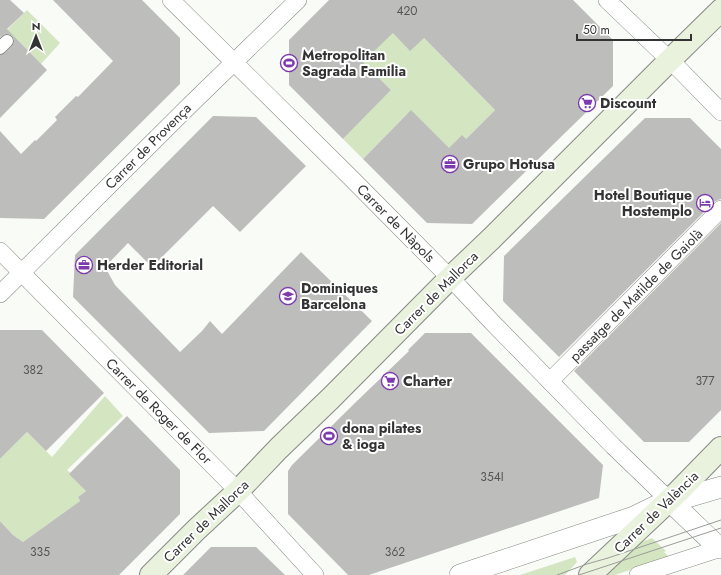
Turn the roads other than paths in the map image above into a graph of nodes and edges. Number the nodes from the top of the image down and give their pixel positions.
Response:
1 (172, 0) edge
2 (298, 0) edge
3 (607, 0) edge
4 (721, 10) edge
5 (670, 60) junction
6 (235, 62) junction
7 (721, 112) edge
8 (721, 209) edge
9 (0, 251) edge
10 (22, 272) junction
11 (450, 278) junction
12 (0, 294) edge
13 (550, 381) junction
14 (721, 448) edge
15 (721, 487) edge
16 (238, 491) junction
17 (669, 500) junction
18 (720, 549) edge
19 (151, 575) edge
20 (315, 575) edge
21 (460, 575) edge
22 (590, 575) edge
23 (638, 575) edge

1 - 6 street, Carrer de Nàpols
2 - 6 street, Carrer de Provença
3 - 5 street
4 - 5 main road, Carrer de Mallorca
5 - 7 street
5 - 11 main road, Carrer de Mallorca
6 - 10 street, Carrer de Provença
6 - 11 street, Carrer de Nàpols
8 - 13 street, passatge de Matilde de Gaiolà
9 - 10 street, Carrer de Roger de Flor
10 - 12 street, Carrer de Provença
10 - 16 street, Carrer de Roger de Flor
11 - 13 street, Carrer de Nàpols
11 - 16 main road, Carrer de Mallorca
13 - 17 street, Carrer de Nàpols
14 - 17 main road, Carrer de València
15 - 17 street
16 - 19 main road, Carrer de Mallorca
16 - 20 street, Carrer de Roger de Flor
17 - 18 street
17 - 21 street
17 - 22 main road, Carrer de València
18 - 23 street

